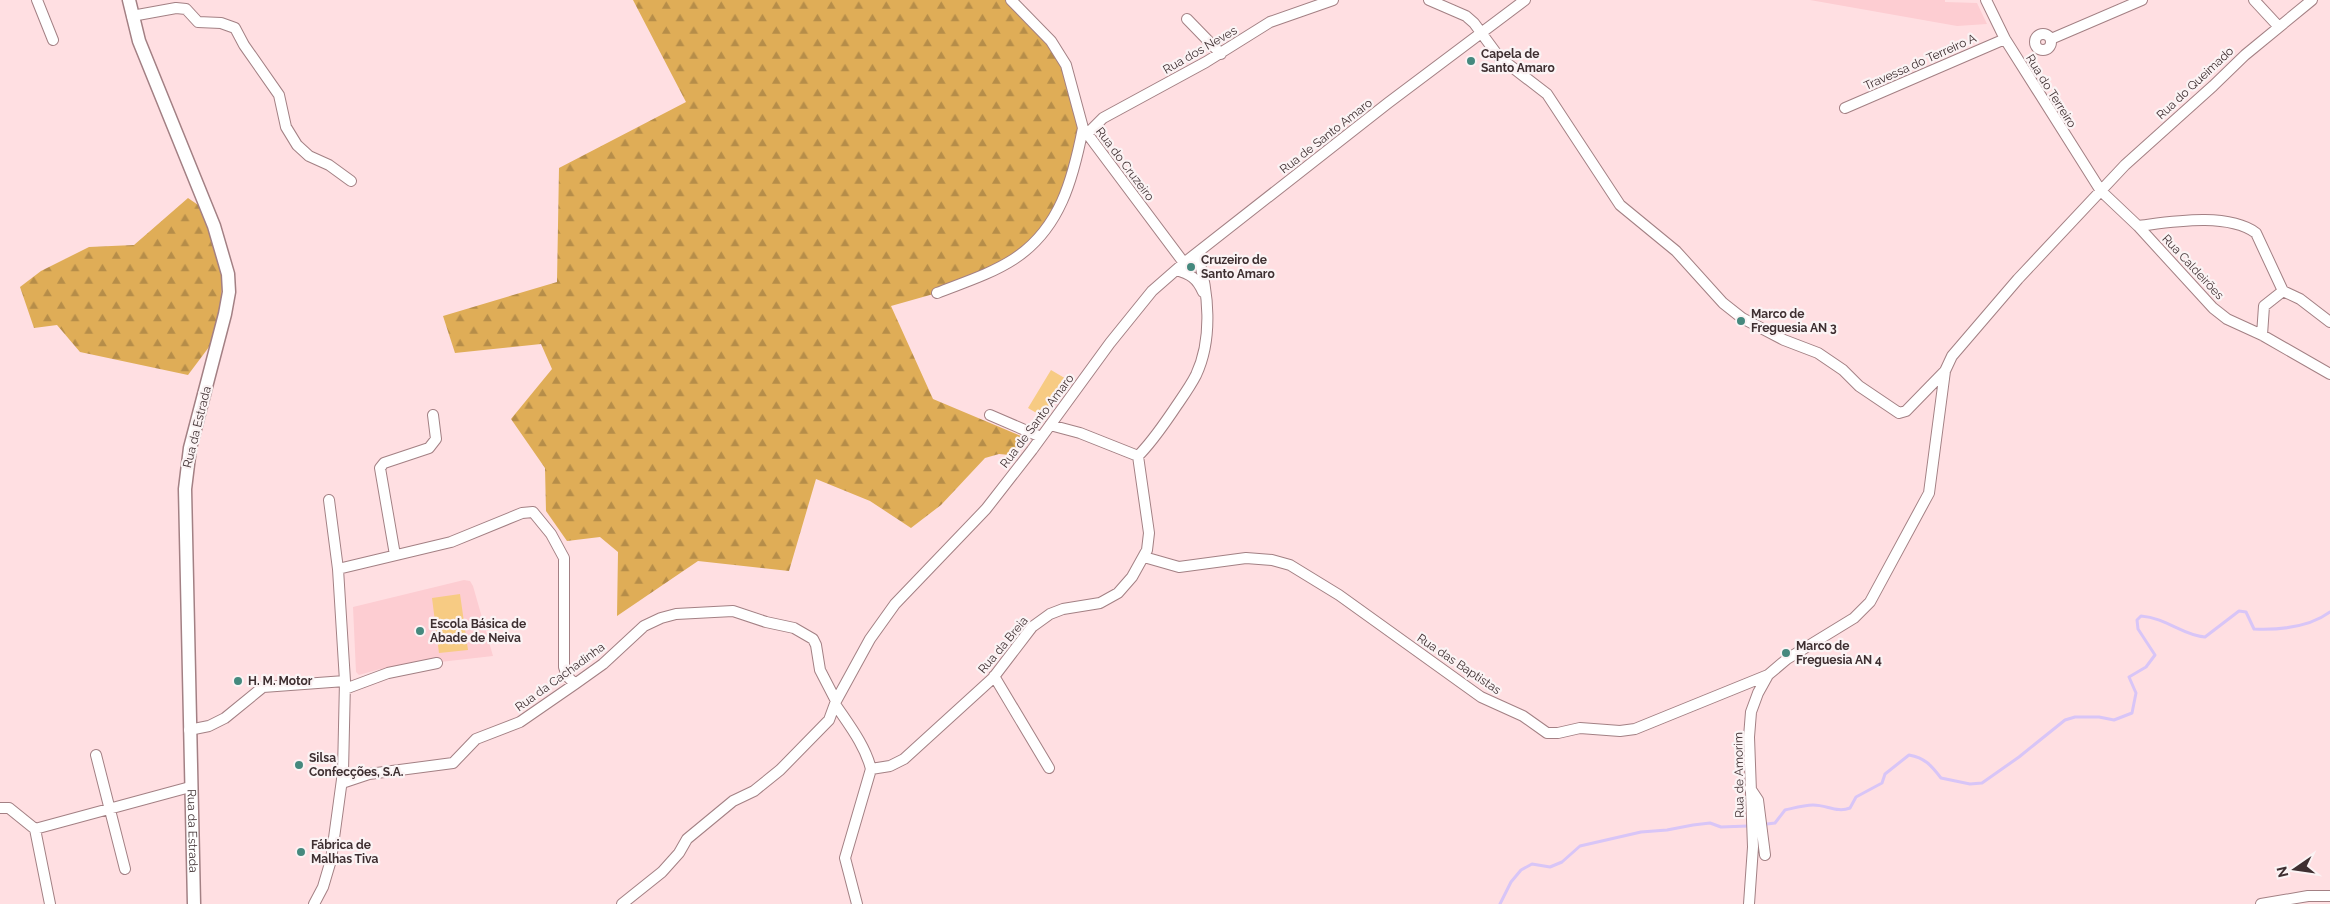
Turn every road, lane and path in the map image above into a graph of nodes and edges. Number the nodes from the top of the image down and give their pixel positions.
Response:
1 (37, 0) edge
2 (130, 0) edge
3 (1011, 0) edge
4 (1333, 0) edge
5 (1429, 0) edge
6 (1525, 0) edge
7 (1986, 0) edge
8 (2142, 0) edge
9 (2254, 0) edge
10 (2312, 0) edge
11 (185, 4) edge
12 (132, 16) junction
13 (1187, 20) dead end
14 (2278, 27) junction
15 (1481, 32) junction
16 (2004, 39) junction
17 (2050, 39) dead end
18 (53, 40) dead end
19 (1220, 54) junction
20 (1845, 108) dead end
21 (1085, 131) junction
22 (351, 181) dead end
23 (2101, 191) junction
24 (2138, 226) junction
25 (1197, 254) junction
26 (1180, 267) junction
27 (2283, 291) junction
28 (937, 293) dead end
29 (1206, 299) junction
30 (2330, 322) edge
31 (2262, 335) junction
32 (1945, 371) junction
33 (2330, 374) edge
34 (434, 415) dead end
35 (990, 415) dead end
36 (1050, 425) junction
37 (1041, 437) junction
38 (1138, 456) junction
39 (329, 500) dead end
40 (395, 555) junction
41 (1144, 556) junction
42 (338, 569) junction
43 (437, 663) dead end
44 (1768, 675) junction
45 (994, 676) junction
46 (575, 684) junction
47 (345, 685) junction
48 (835, 703) junction
49 (189, 730) junction
50 (96, 755) dead end
51 (1049, 768) dead end
52 (872, 769) junction
53 (342, 783) junction
54 (190, 787) junction
55 (1750, 787) junction
56 (0, 808) edge
57 (110, 809) junction
58 (35, 829) junction
59 (1765, 856) dead end
60 (125, 869) dead end
61 (2330, 896) edge
62 (50, 904) edge
63 (194, 904) edge
64 (314, 904) edge
65 (622, 904) edge
66 (857, 904) edge
67 (1749, 904) edge
68 (2261, 904) edge

1 - 18 street
2 - 12 main road, Rua da Estrada
3 - 21 street, Rua do Cruzeiro
4 - 19 street, Rua dos Neves
5 - 15 street
6 - 15 street, Rua de Santo Amaro
7 - 16 street, Rua do Terreiro
8 - 17 street
9 - 14 street
10 - 14 street, Rua do Queimado
11 - 12 street
11 - 22 street
12 - 49 main road, Rua da Estrada
13 - 19 street
14 - 23 street, Rua do Queimado
15 - 25 street, Rua de Santo Amaro
15 - 32 street
16 - 20 street, Travessa do Terreiro A
16 - 23 street, Rua do Terreiro
19 - 21 street, Rua dos Neves
21 - 26 street, Rua do Cruzeiro
21 - 28 street
23 - 24 street, Rua Caldeirões
23 - 32 street, Rua do Queimado
24 - 27 street
24 - 31 street, Rua Caldeirões
25 - 26 street, Rua de Santo Amaro
25 - 29 street
26 - 29 street
26 - 36 street, Rua de Santo Amaro
27 - 30 street
27 - 31 street
29 - 38 street
31 - 33 street, Rua Caldeirões
32 - 44 street, Rua de Amorim
34 - 40 street
35 - 37 street
36 - 37 street, Rua de Santo Amaro
36 - 38 street
37 - 48 street, Rua de Santo Amaro
38 - 41 street, Rua da Breia
39 - 42 street
40 - 42 street
40 - 46 street
41 - 44 street, Rua das Baptistas
41 - 45 street, Rua da Breia
42 - 47 street
43 - 47 street
44 - 55 street, Rua de Amorim
45 - 51 street
45 - 52 street, Rua da Breia
46 - 48 street, Rua da Cachadinha
46 - 53 street, Rua da Cachadinha
47 - 49 street
47 - 53 street
48 - 52 street, Rua da Cachadinha
48 - 65 street, Rua de Santo Amaro
49 - 54 main road, Rua da Estrada
50 - 57 street
52 - 66 street
53 - 64 street
54 - 57 street
54 - 63 main road, Rua da Estrada
55 - 59 street
55 - 67 street, Rua de Amorim
56 - 58 street
57 - 58 street
57 - 60 street
58 - 62 street
61 - 68 street

